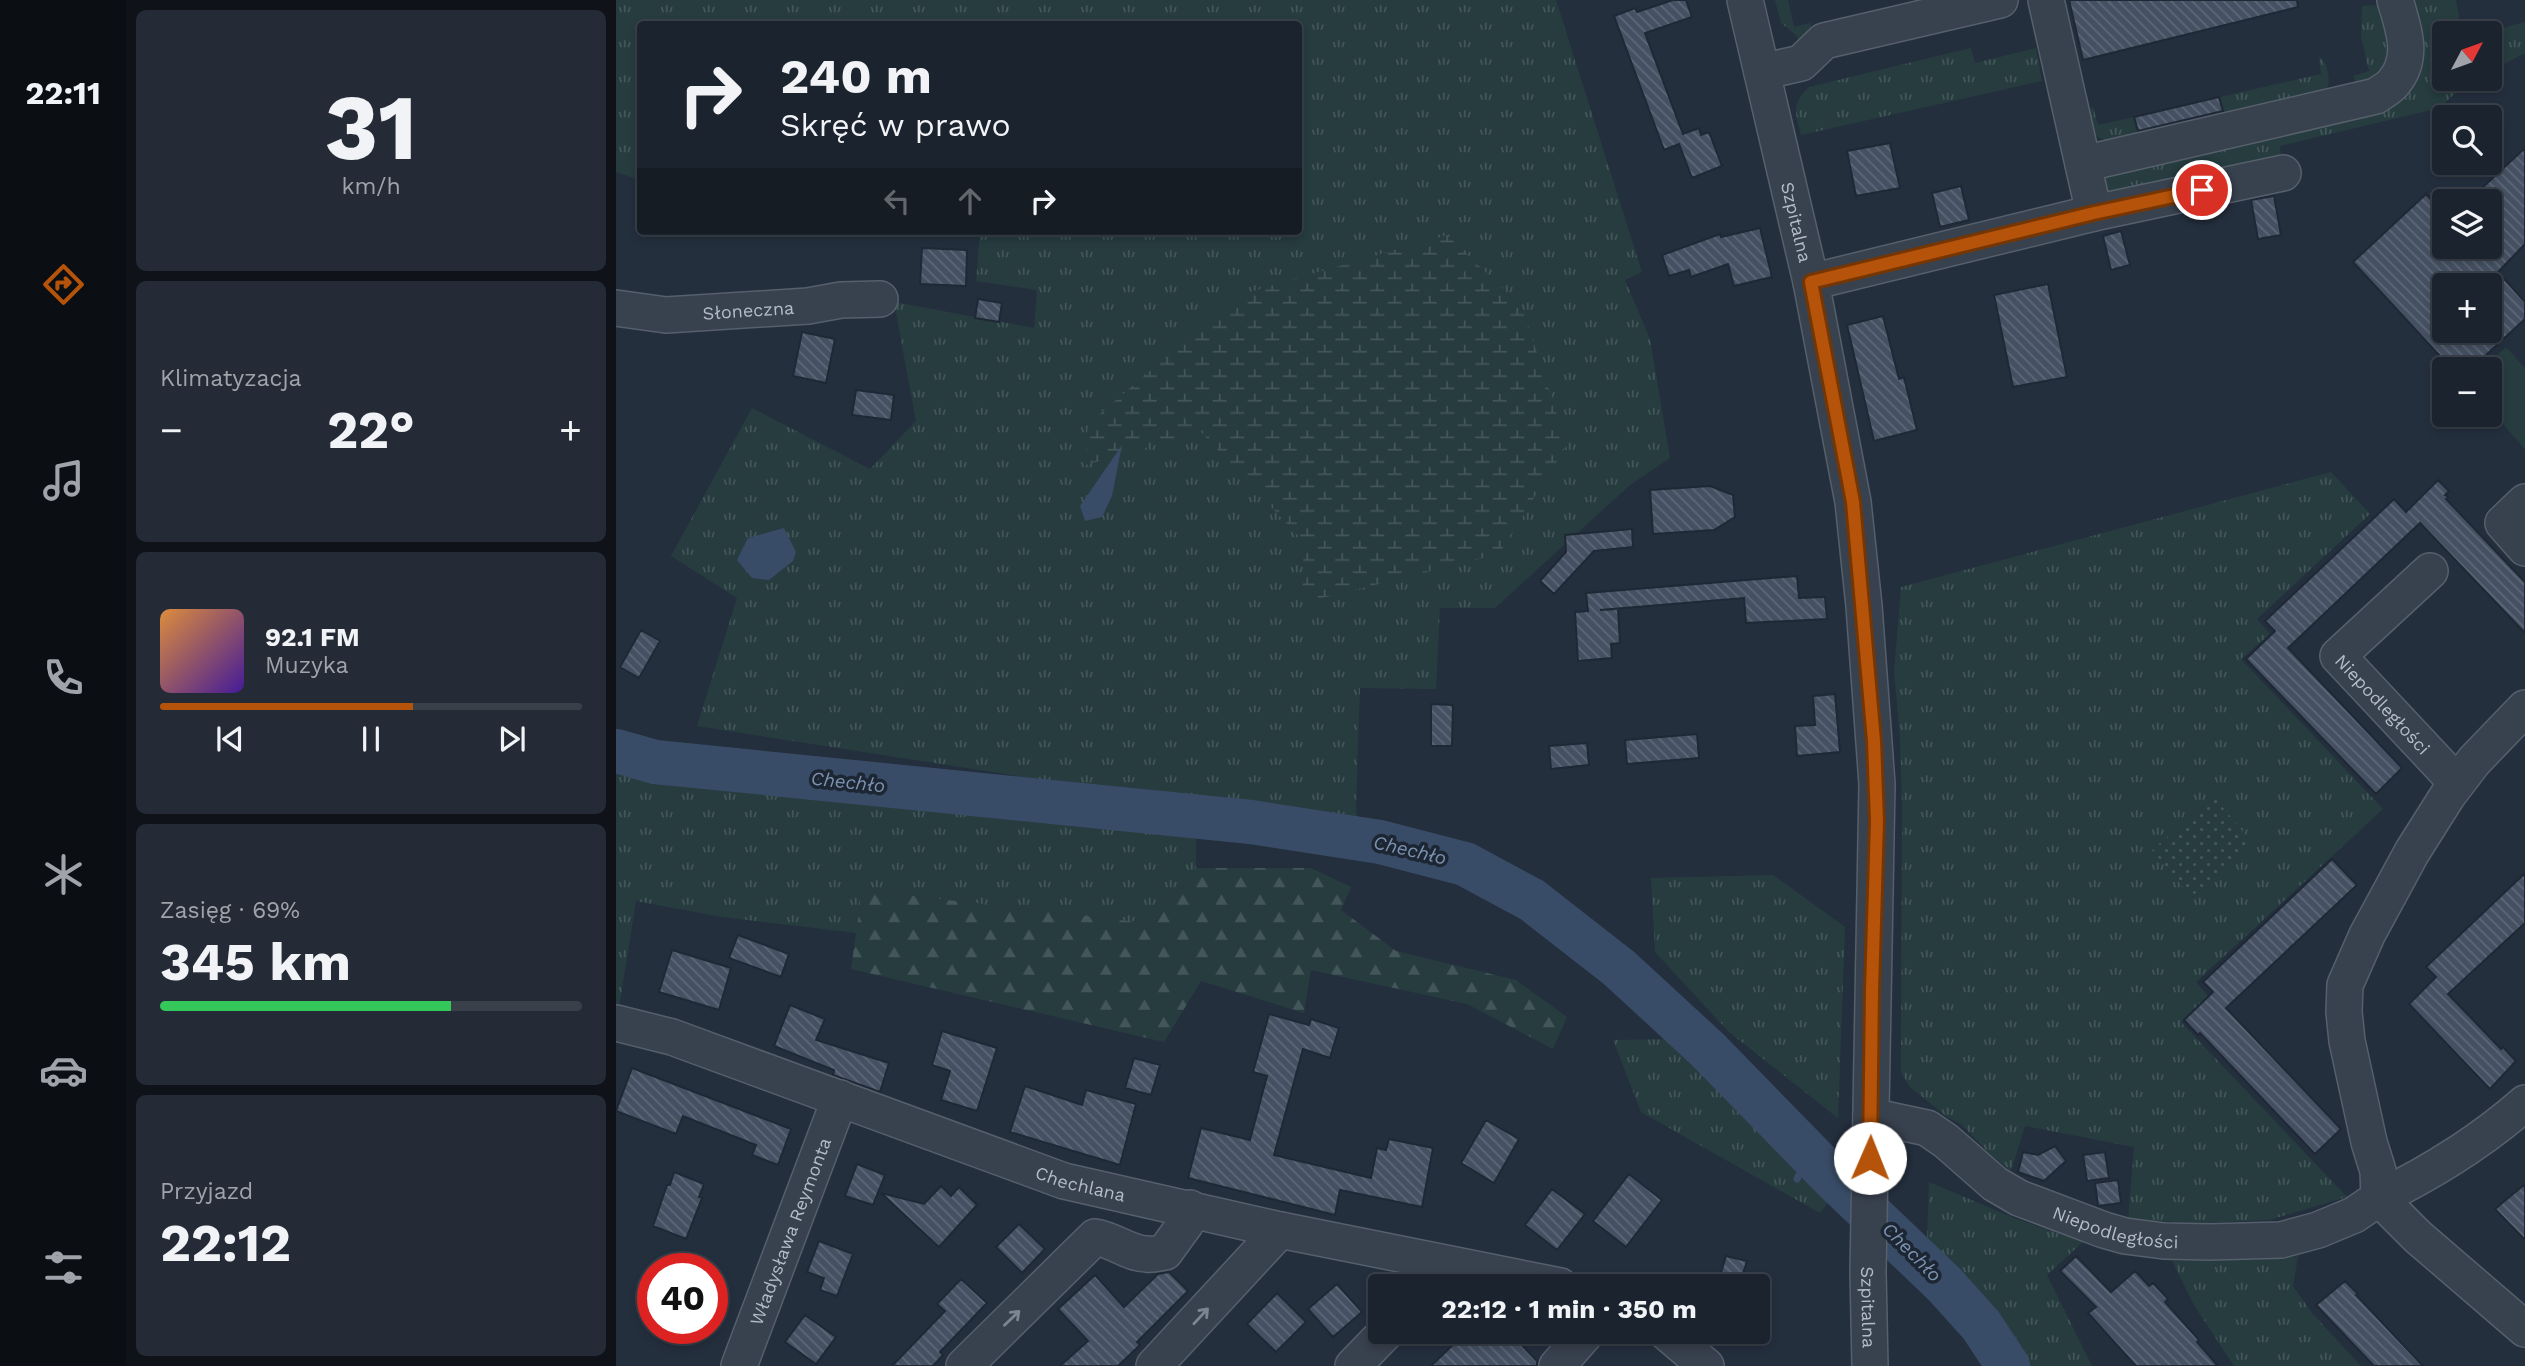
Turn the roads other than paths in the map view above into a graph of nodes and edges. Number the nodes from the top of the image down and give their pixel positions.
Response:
1 (1745, 0) edge
2 (2000, 0) edge
3 (2046, 0) edge
4 (2395, 0) edge
5 (1762, 72) junction
6 (2082, 164) junction
7 (2283, 173) dead end
8 (2094, 213) junction
9 (1811, 282) junction
10 (880, 299) dead end
11 (616, 308) edge
12 (2525, 502) edge
13 (2525, 548) edge
14 (2430, 571) dead end
15 (2525, 708) edge
16 (2456, 782) junction
17 (616, 1023) edge
18 (841, 1098) junction
19 (2525, 1103) edge
20 (1871, 1116) junction
21 (2378, 1198) junction
22 (1190, 1209) junction
23 (1280, 1230) junction
24 (1432, 1274) edge
25 (2525, 1329) edge
26 (1374, 1344) edge
27 (1576, 1344) edge
28 (1680, 1344) edge
29 (739, 1366) edge
30 (964, 1366) edge
31 (1154, 1366) edge
32 (1353, 1366) edge
33 (1556, 1366) edge
34 (1706, 1366) edge
35 (1870, 1366) edge

1 - 5 street, Szpitalna
2 - 5 street
3 - 6 street
4 - 6 street
5 - 9 street, Szpitalna
6 - 8 street
7 - 8 street
8 - 9 street
9 - 20 street, Szpitalna
10 - 11 street, Słoneczna
12 - 13 street
14 - 16 street, Niepodległości
15 - 16 street
16 - 21 street
17 - 18 street, Chechlana
18 - 22 street, Chechlana
18 - 29 street, Władysława Reymonta
19 - 21 street, Niepodległości
20 - 21 street, Niepodległości
20 - 35 street, Szpitalna
21 - 25 street
22 - 23 street, Chechlana
30 -> 22 street
23 - 24 street, Chechlana
31 -> 23 street
26 - 32 street
27 - 33 street
28 - 34 street

